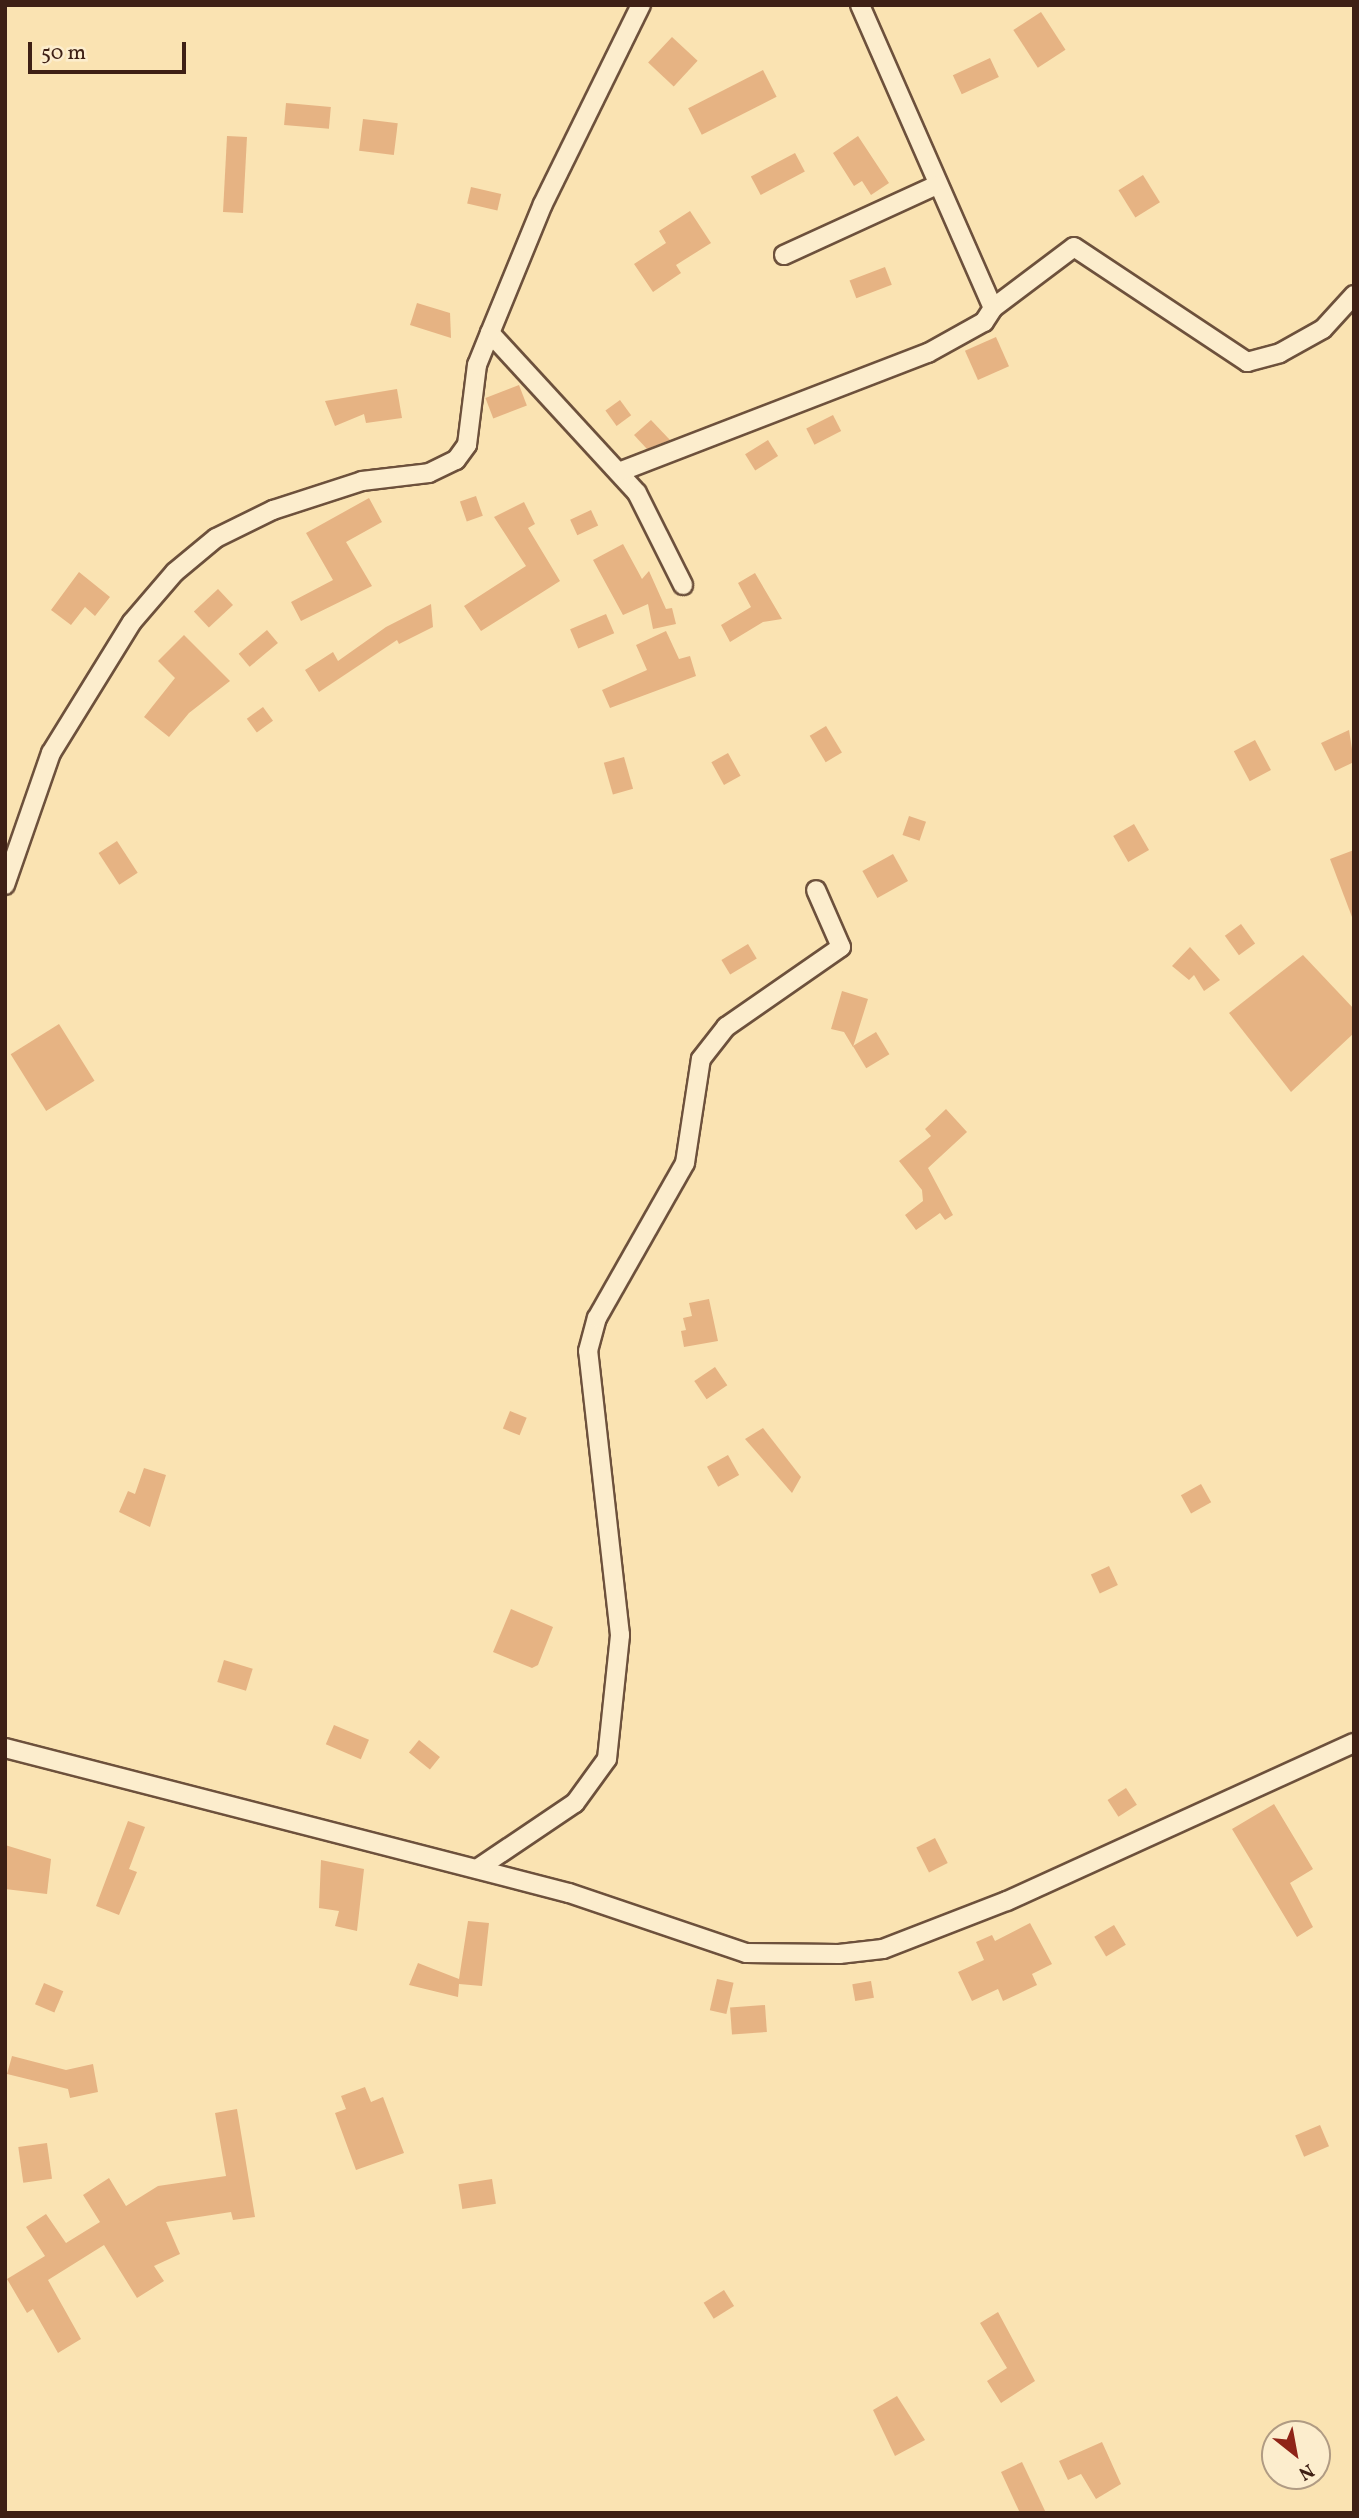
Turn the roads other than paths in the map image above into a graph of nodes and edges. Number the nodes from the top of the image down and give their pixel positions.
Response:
1 (641, 5) edge
2 (860, 5) edge
3 (935, 186) junction
4 (784, 255) dead end
5 (1354, 295) edge
6 (993, 308) junction
7 (490, 333) junction
8 (619, 471) junction
9 (683, 585) dead end
10 (5, 885) edge
11 (816, 890) dead end
12 (1354, 1743) edge
13 (5, 1748) edge
14 (477, 1869) junction

1 - 7 street
2 - 3 street
3 - 4 street
3 - 6 street
5 - 6 street
6 - 8 street
7 - 8 street
7 - 10 street
8 - 9 street
11 - 14 street
12 - 14 street
13 - 14 street

